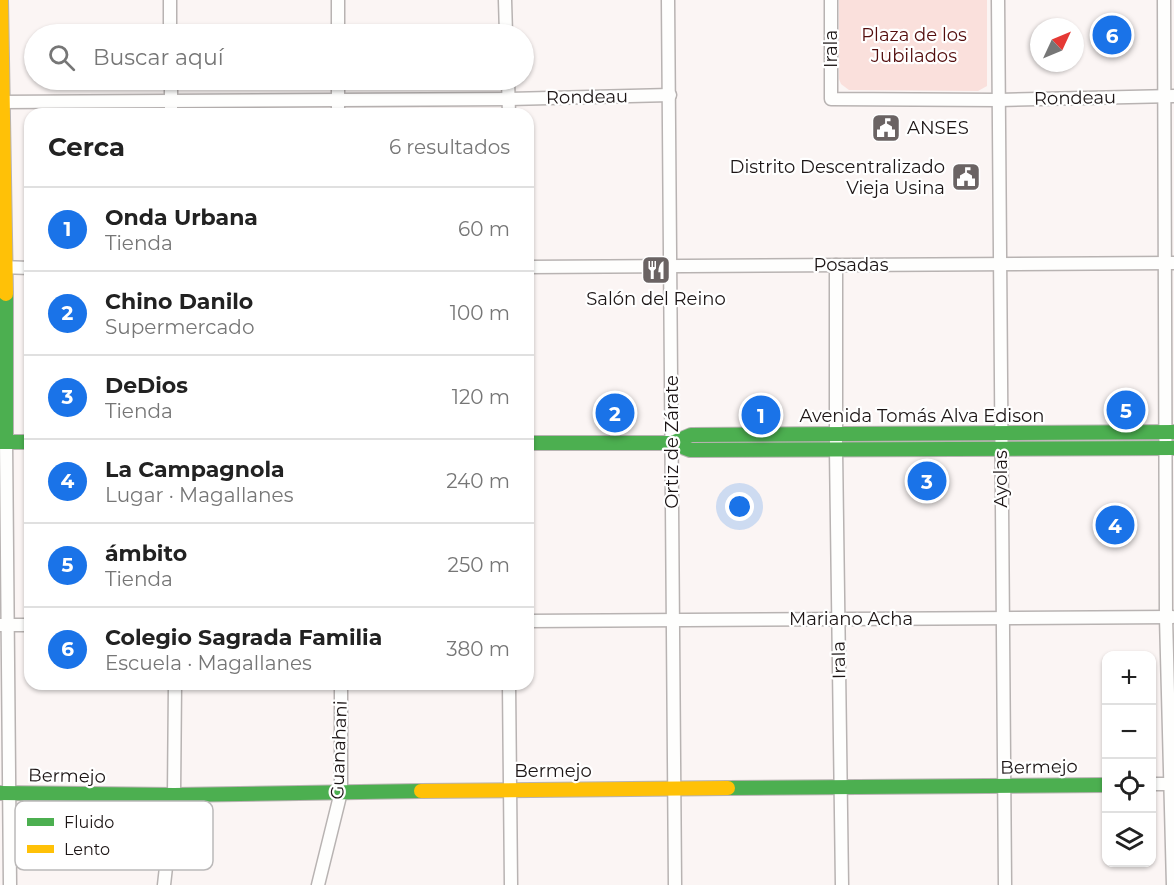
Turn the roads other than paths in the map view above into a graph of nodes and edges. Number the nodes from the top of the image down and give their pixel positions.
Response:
1 (1, 0) edge
2 (170, 0) edge
3 (338, 0) edge
4 (505, 0) edge
5 (668, 0) edge
6 (831, 0) edge
7 (998, 0) edge
8 (1164, 0) edge
9 (170, 24) edge
10 (338, 24) edge
11 (506, 24) edge
12 (171, 90) edge
13 (338, 90) edge
14 (509, 90) edge
15 (670, 95) junction
16 (1169, 96) edge
17 (338, 99) junction
18 (509, 99) junction
19 (831, 99) joint
20 (999, 100) junction
21 (1, 102) edge
22 (171, 108) edge
23 (338, 108) edge
24 (509, 108) edge
25 (1170, 263) edge
26 (1000, 264) junction
27 (836, 265) junction
28 (671, 266) junction
29 (3, 267) edge
30 (534, 267) edge
31 (24, 268) edge
32 (1170, 432) edge
33 (1002, 433) junction
34 (836, 434) junction
35 (2, 440) edge
36 (24, 442) edge
37 (534, 443) edge
38 (672, 443) junction
39 (1170, 448) edge
40 (1002, 449) junction
41 (836, 450) junction
42 (1170, 617) edge
43 (1003, 618) junction
44 (838, 619) junction
45 (673, 620) junction
46 (534, 621) edge
47 (3, 625) edge
48 (24, 625) edge
49 (175, 690) edge
50 (341, 690) edge
51 (509, 690) edge
52 (1156, 784) edge
53 (1173, 784) edge
54 (1102, 785) edge
55 (1005, 786) junction
56 (841, 787) junction
57 (674, 788) junction
58 (510, 789) junction
59 (341, 792) junction
60 (4, 793) edge
61 (174, 795) junction
62 (173, 801) edge
63 (166, 870) edge
64 (10, 885) edge
65 (164, 885) edge
66 (318, 885) edge
67 (511, 885) edge
68 (675, 885) edge
69 (842, 885) edge
70 (1005, 885) edge
71 (1173, 885) edge

1 - 21 street
2 - 9 street
3 - 10 street
4 - 11 street
5 - 15 street, Ortiz de Zárate
6 - 19 street, Irala
7 - 20 street, Ayolas
8 - 16 street
12 - 22 street
13 - 17 street
14 - 18 street
15 - 18 street, Rondeau
15 - 28 street, Ortiz de Zárate
16 - 20 street, Rondeau
16 - 25 street
17 - 18 street, Rondeau
17 - 22 street, Rondeau
17 - 23 street
18 - 24 street
19 - 20 street, Rondeau
20 - 26 street, Ayolas
21 - 22 street, Rondeau
21 - 29 street
25 - 26 street, Posadas
25 - 32 street
26 - 27 street, Posadas
26 - 33 street, Ayolas
27 - 28 street, Posadas
27 - 34 street, Irala
28 - 30 street, Posadas
28 - 38 street, Ortiz de Zárate
29 - 31 street
29 - 35 street
32 - 33 street, Avenida Tomás Alva Edison
32 - 39 street
33 - 34 street, Avenida Tomás Alva Edison
33 - 40 street, Ayolas
34 - 38 street, Avenida Tomás Alva Edison
34 - 41 street, Irala
35 - 36 street
35 - 47 street
37 - 38 street, Avenida Tomás Alva Edison
38 - 41 street, Avenida Tomás Alva Edison
38 - 45 street, Ortiz de Zárate
39 - 40 street, Avenida Tomás Alva Edison
39 - 42 street
40 - 41 street, Avenida Tomás Alva Edison
40 - 43 street, Ayolas
41 - 44 street, Irala
42 - 43 street, Mariano Acha
42 - 53 street
43 - 44 street, Mariano Acha
43 - 55 street, Ayolas
44 - 45 street, Mariano Acha
44 - 56 street, Irala
45 - 46 street, Mariano Acha
45 - 57 street, Ortiz de Zárate
47 - 48 street
47 - 60 street
49 - 61 street
50 - 59 street, Guanahani
51 - 58 street
52 - 53 street
53 - 71 street
54 - 55 street, Bermejo
55 - 56 street, Bermejo
55 - 70 street, Ayolas
56 - 57 street, Bermejo
56 - 69 street, Irala
57 - 58 street, Bermejo
57 - 68 street, Ortiz de Zárate
58 - 59 street, Bermejo
58 - 67 street
59 - 61 street, Bermejo
59 - 66 street, Guanahani
60 - 61 street, Bermejo
60 - 64 street
61 - 62 street
63 - 65 street

